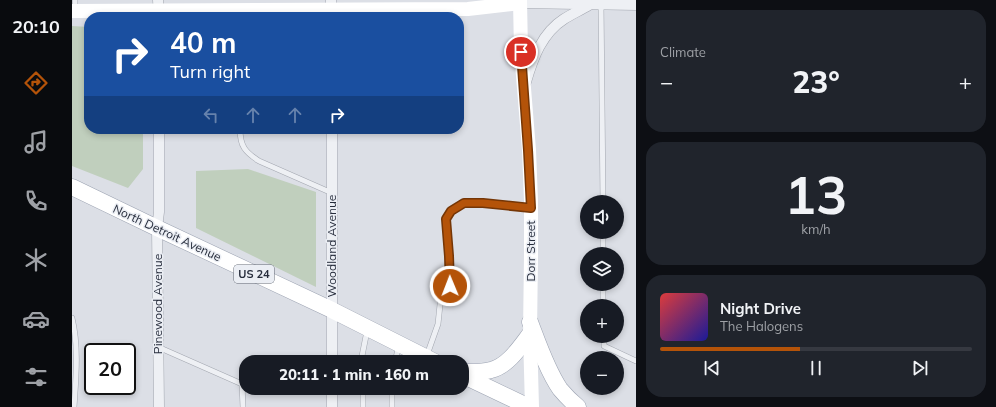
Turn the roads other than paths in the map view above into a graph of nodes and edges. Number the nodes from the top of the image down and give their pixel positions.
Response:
1 (504, 0) edge
2 (520, 2) edge
3 (598, 3) edge
4 (636, 5) edge
5 (74, 7) edge
6 (158, 9) edge
7 (332, 9) edge
8 (242, 10) edge
9 (524, 88) junction
10 (159, 134) edge
11 (240, 134) edge
12 (332, 134) edge
13 (72, 187) edge
14 (332, 193) junction
15 (603, 195) edge
16 (531, 208) junction
17 (157, 228) junction
18 (332, 310) junction
19 (72, 318) edge
20 (367, 328) junction
21 (530, 328) junction
22 (604, 343) edge
23 (399, 344) junction
24 (158, 347) junction
25 (332, 355) edge
26 (362, 355) edge
27 (397, 355) edge
28 (420, 355) edge
29 (431, 355) edge
30 (636, 361) edge
31 (469, 373) edge
32 (469, 377) edge
33 (332, 395) edge
34 (362, 395) edge
35 (392, 395) edge
36 (74, 407) edge
37 (159, 407) edge
38 (243, 407) edge
39 (332, 407) edge
40 (363, 407) edge
41 (392, 407) edge
42 (530, 407) edge
43 (578, 407) edge

1 - 2 street
2 - 3 street
2 - 7 street
2 - 9 street, Dorr Street
3 - 4 street
3 - 9 street
3 - 15 lane
5 - 6 street
6 - 8 street
7 - 8 street
9 - 16 street, Dorr Street
10 - 17 street, Pinewood Avenue
11 - 14 lane
12 - 14 street, Woodland Avenue
13 - 17 main road, North Detroit Avenue / US 24
14 - 18 street, Woodland Avenue
16 - 21 street, Dorr Street
16 - 29 lane
17 - 18 main road, North Detroit Avenue / US 24
17 - 24 street, Pinewood Avenue
18 - 20 main road, North Detroit Avenue / US 24
18 - 25 street, Woodland Avenue
19 - 36 lane
20 - 23 main road, North Detroit Avenue / US 24
20 - 26 lane
21 - 31 main road
21 - 42 street, Dorr Street
21 - 43 main road
22 - 30 lane
23 - 27 lane
23 - 28 main road, North Detroit Avenue / US 24
24 - 37 street, Pinewood Avenue
24 - 38 lane
32 - 42 main road
33 - 39 street
34 - 40 lane
35 - 41 lane

